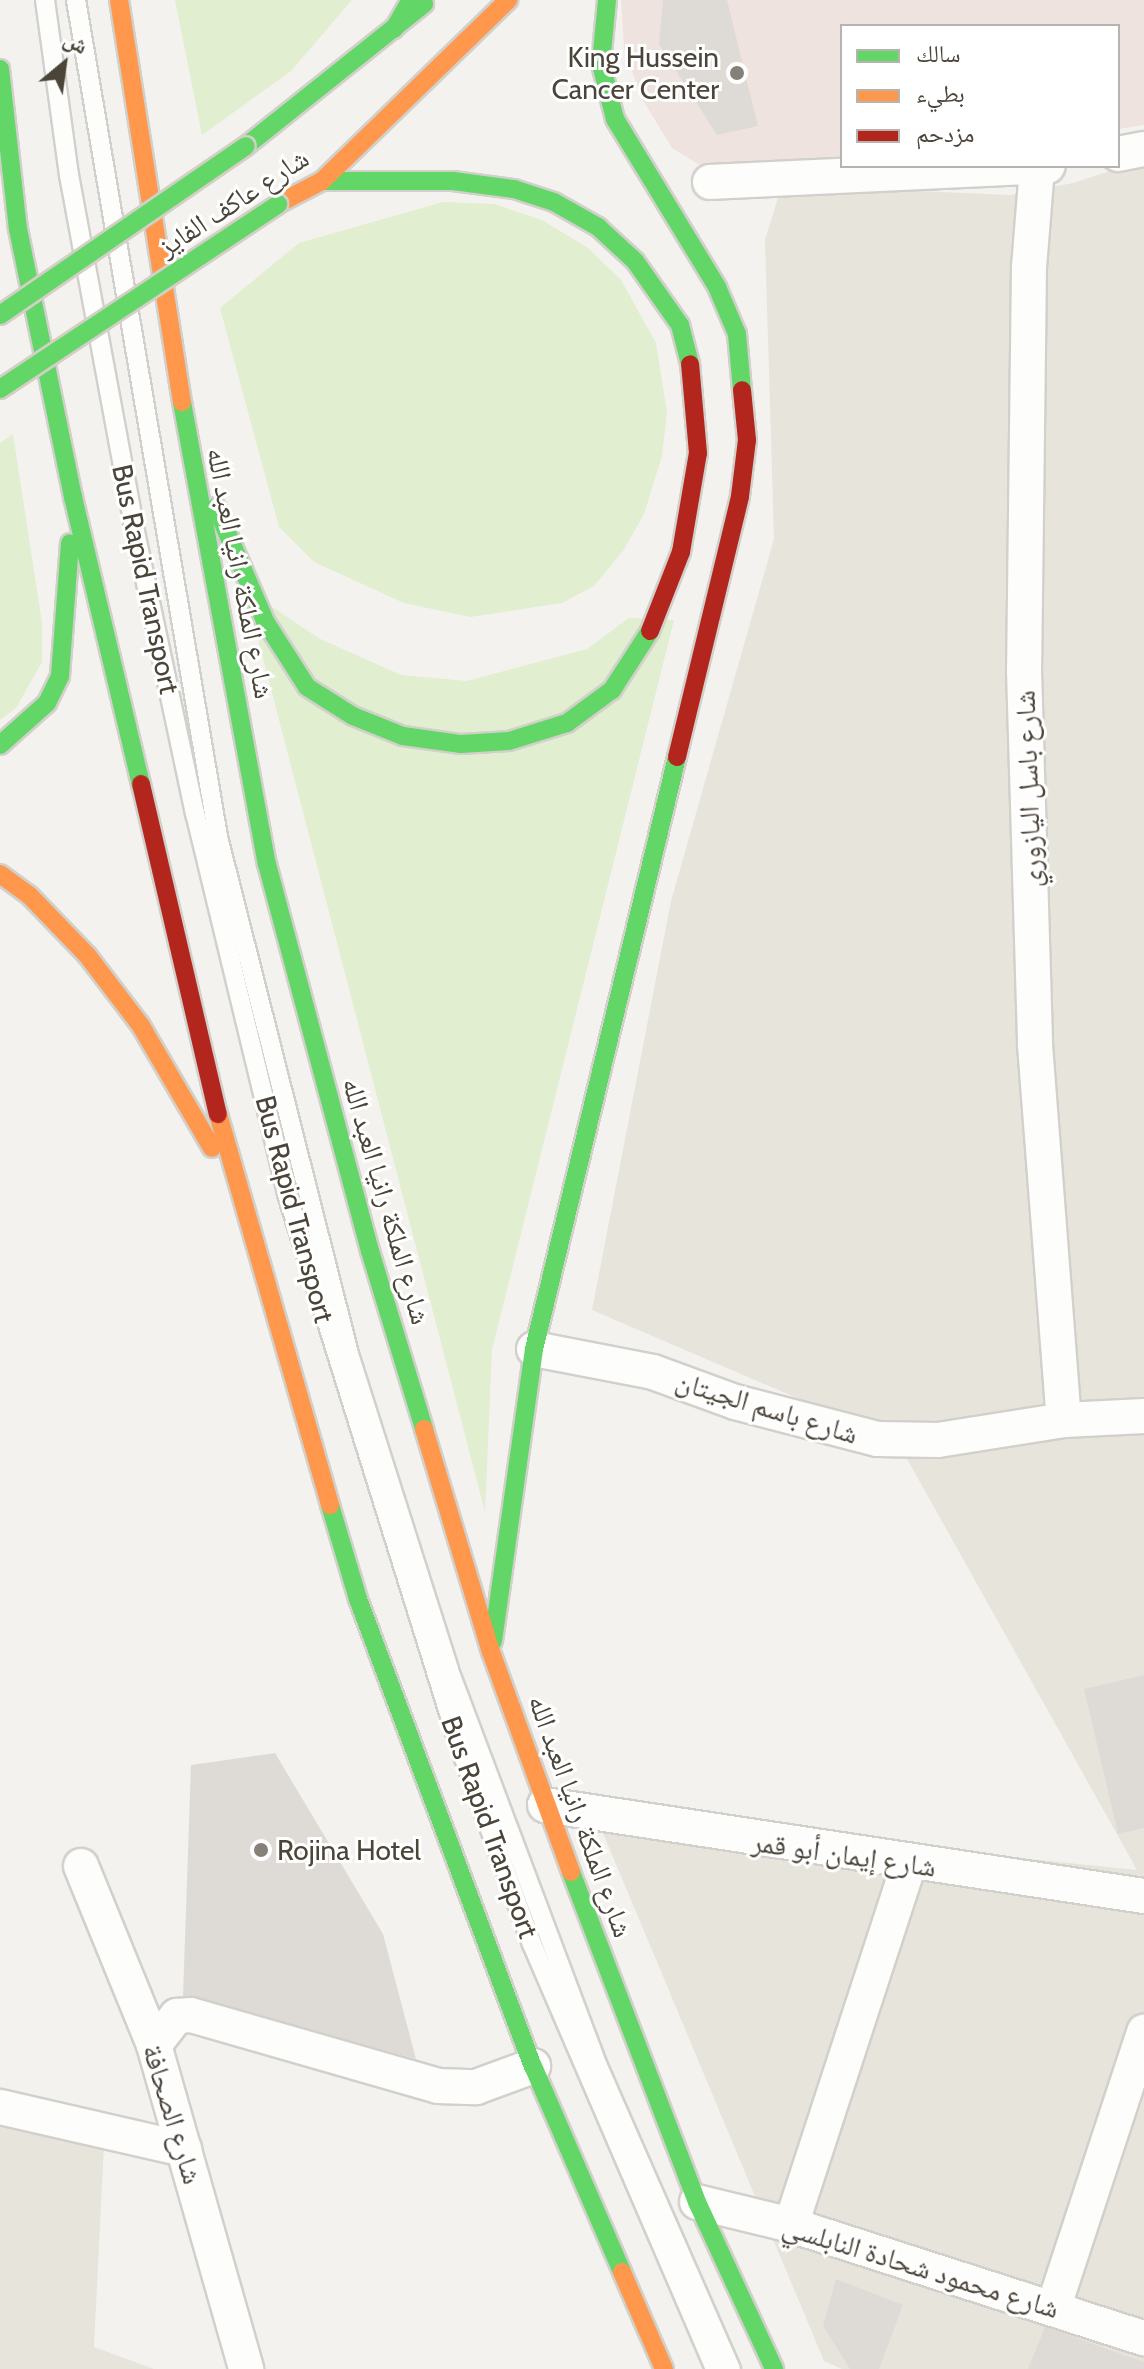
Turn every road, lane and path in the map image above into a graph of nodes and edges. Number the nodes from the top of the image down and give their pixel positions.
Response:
1 (45, 0) edge
2 (76, 0) edge
3 (119, 0) edge
4 (411, 0) edge
5 (428, 0) edge
6 (508, 0) edge
7 (607, 0) edge
8 (394, 29) junction
9 (0, 69) edge
10 (1144, 149) edge
11 (1120, 154) edge
12 (1020, 168) edge
13 (1042, 168) edge
14 (322, 181) junction
15 (710, 182) dead end
16 (0, 198) edge
17 (18, 229) junction
18 (0, 315) edge
19 (0, 389) edge
20 (190, 453) junction
21 (73, 497) junction
22 (0, 745) edge
23 (0, 874) edge
24 (236, 1189) junction
25 (534, 1349) junction
26 (1144, 1416) edge
27 (1064, 1420) junction
28 (491, 1652) junction
29 (545, 1805) junction
30 (909, 1864) junction
31 (81, 1866) dead end
32 (1144, 1896) edge
33 (1144, 2032) edge
34 (154, 2045) junction
35 (533, 2066) junction
36 (0, 2107) edge
37 (184, 2149) junction
38 (697, 2202) junction
39 (791, 2225) junction
40 (1053, 2309) junction
41 (1144, 2338) edge
42 (246, 2369) edge
43 (664, 2369) edge
44 (715, 2369) edge
45 (731, 2369) edge
46 (774, 2369) edge

1 - 44 lane, Bus Rapid Transport
2 - 45 lane, Bus Rapid Transport
3 - 20 main road, شارع الملكة رانيا العبد الله
4 - 8 main road
5 - 8 main road, شارع عاكف الفايز
6 - 14 main road, شارع عاكف الفايز
7 - 25 main road
8 - 18 main road, شارع عاكف الفايز, bridge
9 - 17 main road
10 - 11 street
12 - 15 street
13 - 27 street, شارع باسل اليازوري
14 - 19 main road, شارع عاكف الفايز, bridge
14 - 20 main road
16 - 17 main road
17 - 21 main road
20 - 28 main road, شارع الملكة رانيا العبد الله
21 - 22 main road
21 - 24 main road
23 - 24 main road
24 - 35 main road
25 - 27 street, شارع باسم الجيتان
25 - 28 main road
26 - 27 street, شارع باسم الجيتان
28 - 29 main road, شارع الملكة رانيا العبد الله
29 - 30 street, شارع إيمان أبو قمر
29 - 38 main road, شارع الملكة رانيا العبد الله
30 - 32 street, شارع إيمان أبو قمر
30 - 39 street
31 - 34 street, شارع الصحافة
33 - 40 street
34 - 35 street
34 - 37 street, شارع الصحافة
35 - 43 main road
36 - 37 street
37 - 42 street, شارع الصحافة
38 - 39 street, شارع محمود شحادة النابلسي
38 - 46 main road, شارع الملكة رانيا العبد الله
39 - 40 street, شارع محمود شحادة النابلسي
40 - 41 street, شارع محمود شحادة النابلسي

